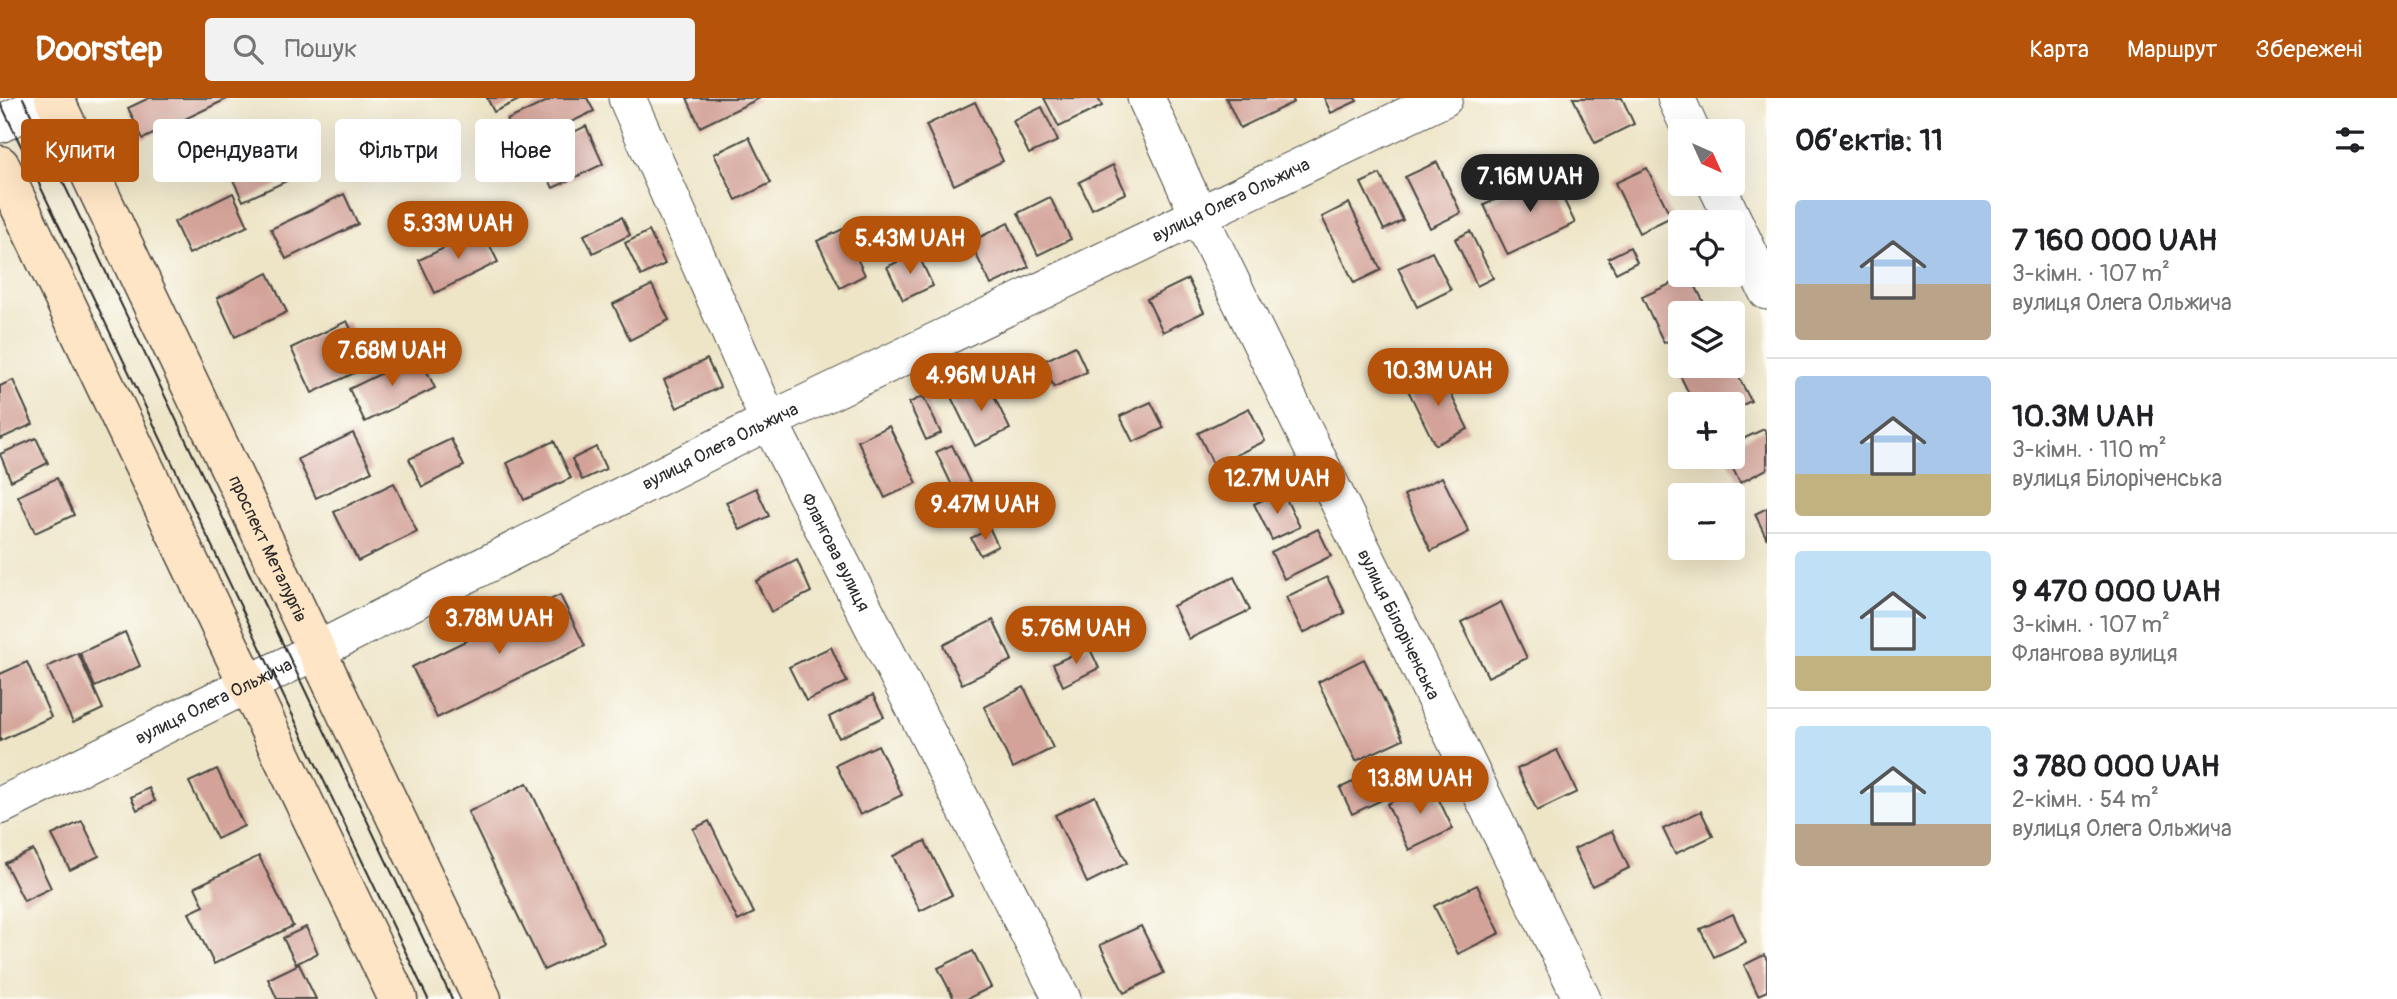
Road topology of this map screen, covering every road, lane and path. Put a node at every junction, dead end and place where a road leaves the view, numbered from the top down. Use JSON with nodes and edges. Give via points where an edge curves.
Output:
{"nodes":[{"id":1,"x":54,"y":98,"type":"edge"},
{"id":2,"x":626,"y":98,"type":"edge"},
{"id":3,"x":1146,"y":98,"type":"edge"},
{"id":4,"x":1444,"y":98,"type":"edge"},
{"id":5,"x":1676,"y":98,"type":"edge"},
{"id":6,"x":1686,"y":119,"type":"edge"},
{"id":7,"x":0,"y":124,"type":"edge"},
{"id":8,"x":0,"y":165,"type":"edge"},
{"id":9,"x":1722,"y":196,"type":"edge"},
{"id":10,"x":1199,"y":216,"type":"junction"},
{"id":11,"x":1767,"y":291,"type":"edge"},
{"id":12,"x":769,"y":421,"type":"junction"},
{"id":13,"x":316,"y":652,"type":"junction"},
{"id":14,"x":248,"y":684,"type":"junction"},
{"id":15,"x":0,"y":806,"type":"edge"},
{"id":16,"x":398,"y":999,"type":"edge"},
{"id":17,"x":482,"y":999,"type":"edge"},
{"id":18,"x":1062,"y":999,"type":"edge"},
{"id":19,"x":1582,"y":999,"type":"edge"}],
"edges":[{"from":1,"to":7,"type":"street"},
{"from":1,"to":13,"type":"main road","name":"проспект Металургів"},
{"from":2,"to":12,"type":"street","name":"Флангова вулиця"},
{"from":3,"to":10,"type":"street","name":"вулиця Білоріченська"},
{"from":4,"to":10,"type":"street","name":"вулиця Олега Ольжича"},
{"from":5,"to":6,"type":"street"},
{"from":8,"to":14,"type":"main road"},
{"from":9,"to":11,"type":"street"},
{"from":10,"to":12,"type":"street","name":"вулиця Олега Ольжича"},
{"from":10,"to":19,"type":"street","name":"вулиця Білоріченська"},
{"from":12,"to":13,"type":"street","name":"вулиця Олега Ольжича"},
{"from":12,"to":18,"type":"street","name":"Флангова вулиця"},
{"from":13,"to":14,"type":"street","name":"вулиця Олега Ольжича"},
{"from":13,"to":17,"type":"main road","name":"проспект Металургів"},
{"from":14,"to":15,"type":"street","name":"вулиця Олега Ольжича"},
{"from":14,"to":16,"type":"main road"}]}
